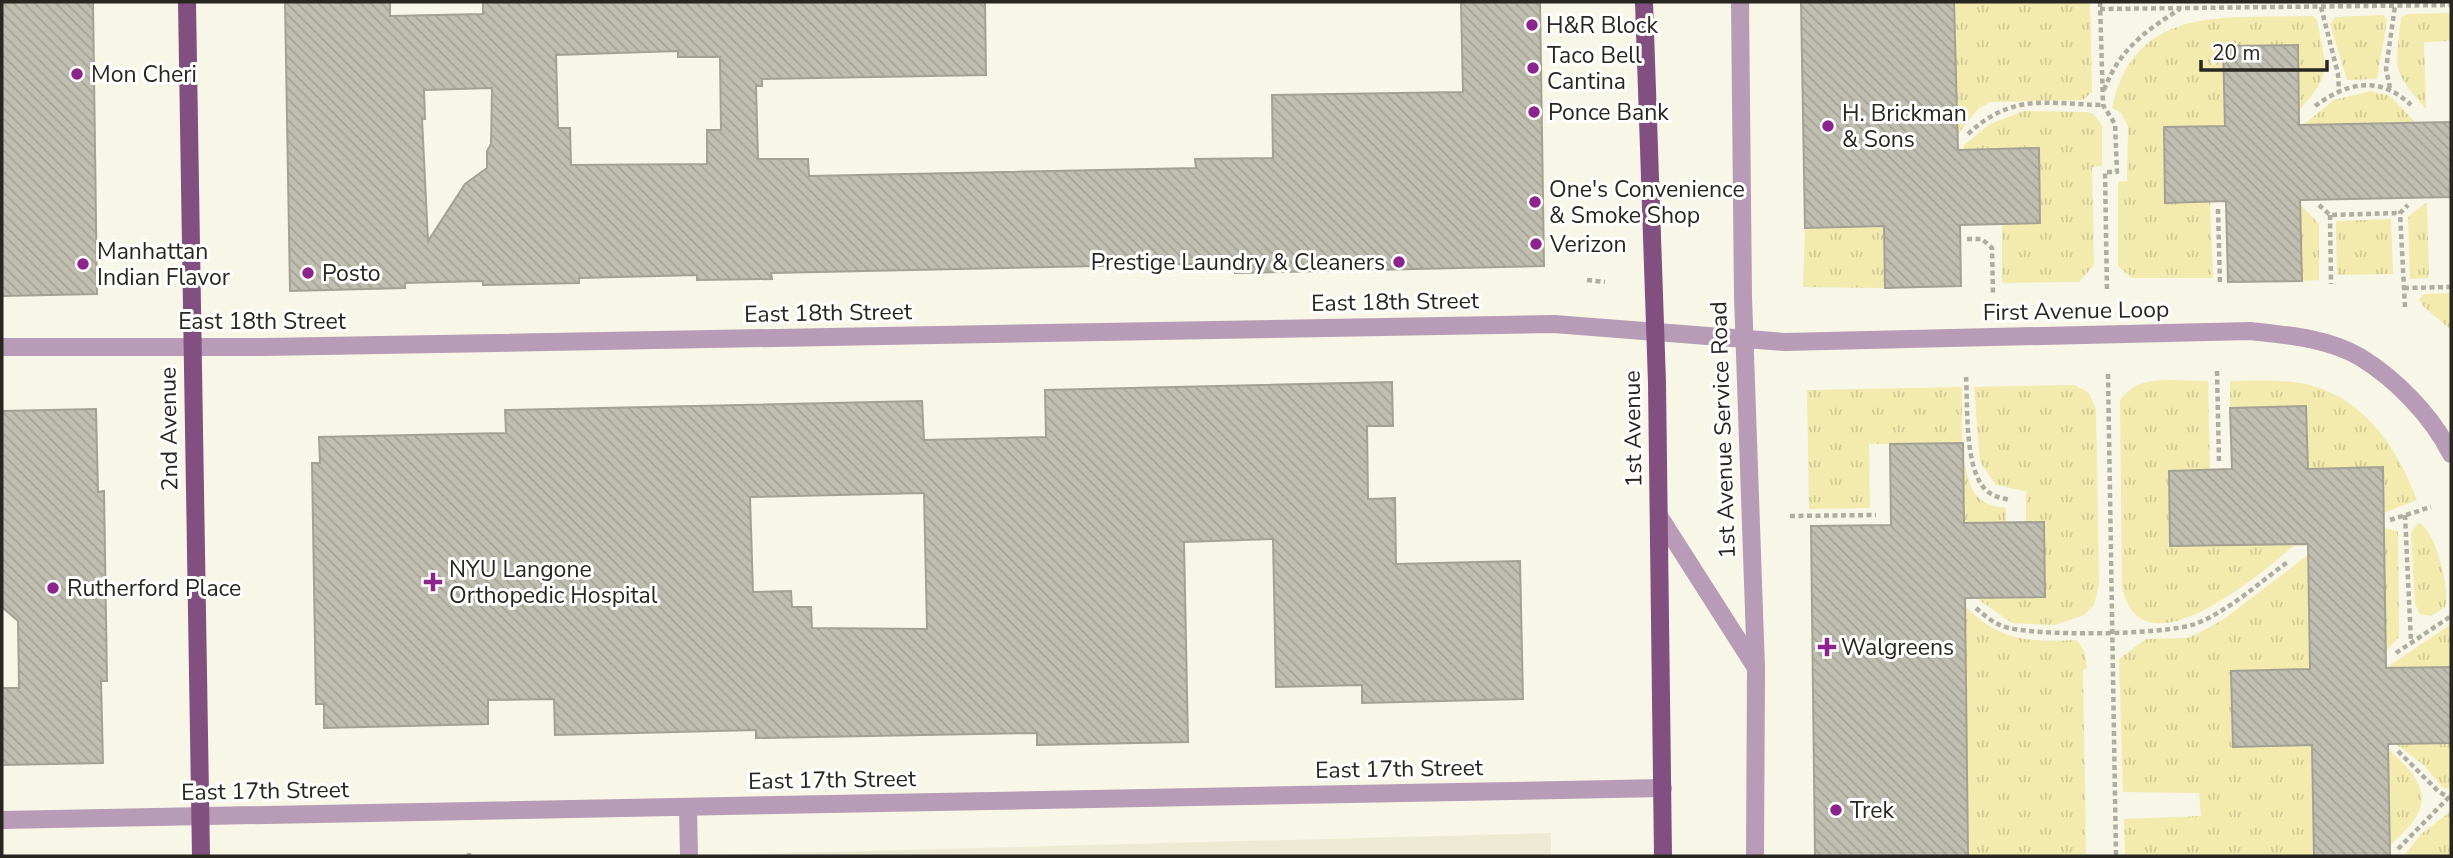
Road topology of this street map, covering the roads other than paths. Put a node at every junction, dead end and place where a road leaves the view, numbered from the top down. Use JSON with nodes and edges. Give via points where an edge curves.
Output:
{"nodes":[{"id":1,"x":187,"y":2,"type":"edge"},
{"id":2,"x":1644,"y":2,"type":"edge"},
{"id":3,"x":1740,"y":2,"type":"edge"},
{"id":4,"x":1656,"y":330,"type":"junction"},
{"id":5,"x":1745,"y":340,"type":"junction"},
{"id":6,"x":192,"y":346,"type":"junction"},
{"id":7,"x":2,"y":347,"type":"edge"},
{"id":8,"x":2451,"y":454,"type":"edge"},
{"id":9,"x":1659,"y":516,"type":"junction"},
{"id":10,"x":1756,"y":668,"type":"junction"},
{"id":11,"x":1663,"y":788,"type":"junction"},
{"id":12,"x":688,"y":807,"type":"junction"},
{"id":13,"x":200,"y":817,"type":"junction"},
{"id":14,"x":2,"y":820,"type":"edge"},
{"id":15,"x":201,"y":856,"type":"edge"},
{"id":16,"x":689,"y":856,"type":"edge"},
{"id":17,"x":1663,"y":856,"type":"edge"},
{"id":18,"x":1755,"y":856,"type":"edge"}],
"edges":[{"from":1,"to":6,"type":"main road","name":"2nd Avenue"},
{"from":2,"to":4,"type":"main road","name":"1st Avenue"},
{"from":3,"to":5,"type":"street","name":"1st Avenue Service Road"},
{"from":4,"to":5,"type":"street","name":"First Avenue Loop"},
{"from":4,"to":6,"type":"street","name":"East 18th Street","via":[[1554,324]]},
{"from":4,"to":9,"type":"main road","name":"1st Avenue"},
{"from":5,"to":8,"type":"street","name":"First Avenue Loop","via":[[2250,331],[2300,336],[2368,363],[2407,394]]},
{"from":5,"to":10,"type":"street","name":"1st Avenue Service Road"},
{"from":6,"to":7,"type":"street","name":"East 18th Street"},
{"from":6,"to":13,"type":"main road","name":"2nd Avenue"},
{"from":9,"to":10,"type":"street"},
{"from":9,"to":11,"type":"main road","name":"1st Avenue"},
{"from":10,"to":18,"type":"street","name":"1st Avenue Service Road"},
{"from":11,"to":12,"type":"street","name":"East 17th Street"},
{"from":11,"to":17,"type":"main road","name":"1st Avenue"},
{"from":12,"to":13,"type":"street","name":"East 17th Street"},
{"from":12,"to":16,"type":"street"},
{"from":13,"to":14,"type":"street","name":"East 17th Street"},
{"from":13,"to":15,"type":"main road","name":"2nd Avenue"}]}
